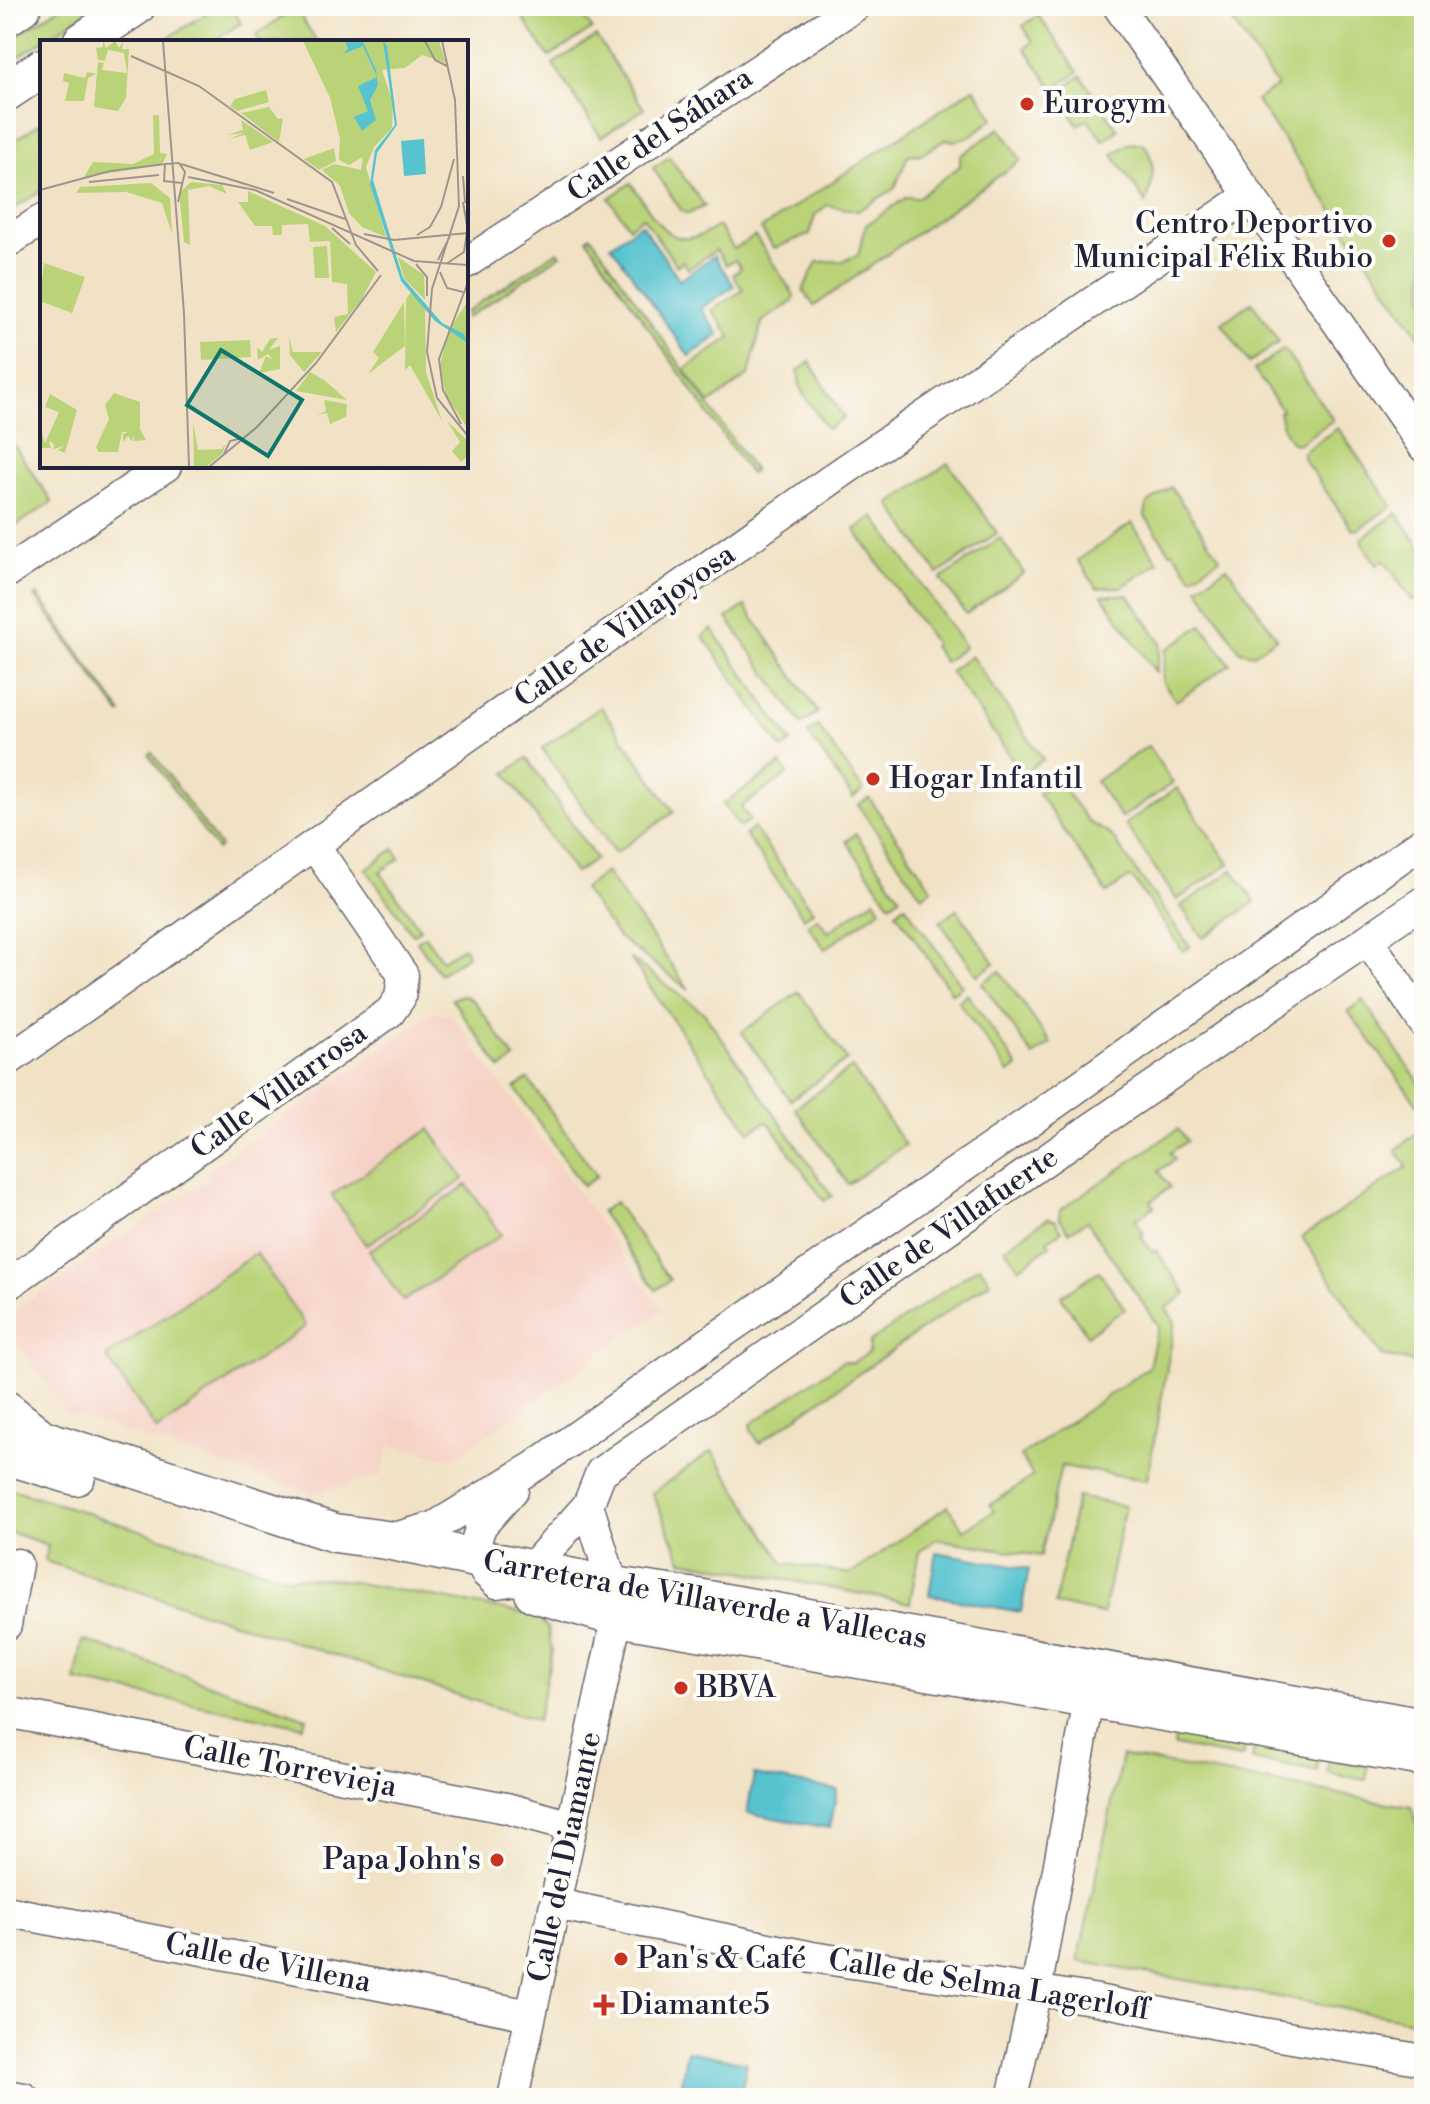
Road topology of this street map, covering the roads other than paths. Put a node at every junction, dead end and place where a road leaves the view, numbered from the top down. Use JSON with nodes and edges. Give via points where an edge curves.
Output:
{"nodes":[{"id":1,"x":22,"y":6,"type":"edge"},
{"id":2,"x":136,"y":6,"type":"edge"},
{"id":3,"x":855,"y":6,"type":"edge"},
{"id":4,"x":1118,"y":6,"type":"edge"},
{"id":5,"x":6,"y":17,"type":"edge"},
{"id":6,"x":85,"y":40,"type":"edge"},
{"id":7,"x":40,"y":69,"type":"edge"},
{"id":8,"x":6,"y":92,"type":"edge"},
{"id":9,"x":1249,"y":196,"type":"junction"},
{"id":10,"x":40,"y":221,"type":"edge"},
{"id":11,"x":6,"y":243,"type":"edge"},
{"id":12,"x":468,"y":262,"type":"edge"},
{"id":13,"x":1424,"y":447,"type":"edge"},
{"id":14,"x":163,"y":468,"type":"edge"},
{"id":15,"x":6,"y":573,"type":"edge"},
{"id":16,"x":1424,"y":841,"type":"edge"},
{"id":17,"x":314,"y":845,"type":"junction"},
{"id":18,"x":1424,"y":901,"type":"edge"},
{"id":19,"x":1368,"y":940,"type":"junction"},
{"id":20,"x":1424,"y":1023,"type":"edge"},
{"id":21,"x":6,"y":1062,"type":"edge"},
{"id":22,"x":6,"y":1286,"type":"edge"},
{"id":23,"x":6,"y":1410,"type":"edge"},
{"id":24,"x":6,"y":1455,"type":"edge"},
{"id":25,"x":535,"y":1466,"type":"junction"},
{"id":26,"x":588,"y":1505,"type":"junction"},
{"id":27,"x":386,"y":1540,"type":"junction"},
{"id":28,"x":17,"y":1564,"type":"dead end"},
{"id":29,"x":501,"y":1571,"type":"junction"},
{"id":30,"x":615,"y":1601,"type":"junction"},
{"id":31,"x":6,"y":1625,"type":"edge"},
{"id":32,"x":1089,"y":1700,"type":"junction"},
{"id":33,"x":6,"y":1712,"type":"edge"},
{"id":34,"x":1424,"y":1728,"type":"edge"},
{"id":35,"x":1424,"y":1757,"type":"edge"},
{"id":36,"x":572,"y":1826,"type":"junction"},
{"id":37,"x":556,"y":1904,"type":"junction"},
{"id":38,"x":6,"y":1911,"type":"edge"},
{"id":39,"x":1036,"y":1990,"type":"junction"},
{"id":40,"x":530,"y":2015,"type":"junction"},
{"id":41,"x":1424,"y":2060,"type":"edge"},
{"id":42,"x":6,"y":2095,"type":"edge"},
{"id":43,"x":24,"y":2098,"type":"edge"},
{"id":44,"x":513,"y":2098,"type":"edge"},
{"id":45,"x":1012,"y":2098,"type":"edge"}],
"edges":[{"from":1,"to":5,"type":"main road"},
{"from":2,"to":6,"type":"main road"},
{"from":3,"to":12,"type":"street","name":"Calle del Sáhara"},
{"from":4,"to":9,"type":"street"},
{"from":7,"to":8,"type":"main road"},
{"from":9,"to":13,"type":"street"},
{"from":9,"to":17,"type":"street","name":"Calle de Villajoyosa","via":[[845,470]]},
{"from":10,"to":11,"type":"street"},
{"from":14,"to":15,"type":"street"},
{"from":16,"to":25,"type":"street","name":"Calle de Villafuerte"},
{"from":17,"to":21,"type":"street","name":"Calle de Villajoyosa"},
{"from":17,"to":22,"type":"street","name":"Calle Villarrosa","via":[[403,975],[400,998],[390,1012]]},
{"from":18,"to":19,"type":"street","name":"Calle de Villafuerte"},
{"from":19,"to":20,"type":"street"},
{"from":19,"to":26,"type":"street","name":"Calle de Villafuerte","via":[[601,1472]]},
{"from":23,"to":27,"type":"main road","name":"Carretera de Villaverde a Vallecas","via":[[42,1439],[335,1533]]},
{"from":24,"to":29,"type":"main road","name":"Carretera de Villaverde a Vallecas","via":[[238,1525],[400,1566]]},
{"from":25,"to":27,"type":"street","name":"Calle de Villafuerte","via":[[434,1527]]},
{"from":25,"to":29,"type":"street","name":"Calle de Villafuerte","via":[[481,1526],[474,1548]]},
{"from":26,"to":29,"type":"street","name":"Calle de Villafuerte"},
{"from":26,"to":30,"type":"street"},
{"from":27,"to":29,"type":"main road","name":"Carretera de Villaverde a Vallecas"},
{"from":28,"to":31,"type":"street"},
{"from":29,"to":30,"type":"main road","name":"Carretera de Villaverde a Vallecas"},
{"from":30,"to":32,"type":"main road","name":"Carretera de Villaverde a Vallecas"},
{"from":30,"to":34,"type":"main road","name":"Carretera de Villaverde a Vallecas","via":[[697,1598]]},
{"from":30,"to":36,"type":"street","name":"Calle del Diamante"},
{"from":32,"to":35,"type":"main road","name":"Carretera de Villaverde a Vallecas"},
{"from":32,"to":39,"type":"street"},
{"from":33,"to":36,"type":"street","name":"Calle Torrevieja","via":[[506,1808]]},
{"from":36,"to":37,"type":"street","name":"Calle del Diamante"},
{"from":37,"to":39,"type":"street","name":"Calle de Selma Lagerloff","via":[[812,1957]]},
{"from":37,"to":40,"type":"street","name":"Calle del Diamante"},
{"from":38,"to":40,"type":"street","name":"Calle de Villena"},
{"from":39,"to":41,"type":"street","name":"Calle de Selma Lagerloff"},
{"from":39,"to":45,"type":"street"},
{"from":40,"to":44,"type":"street","name":"Calle del Diamante"},
{"from":42,"to":43,"type":"street"}]}
